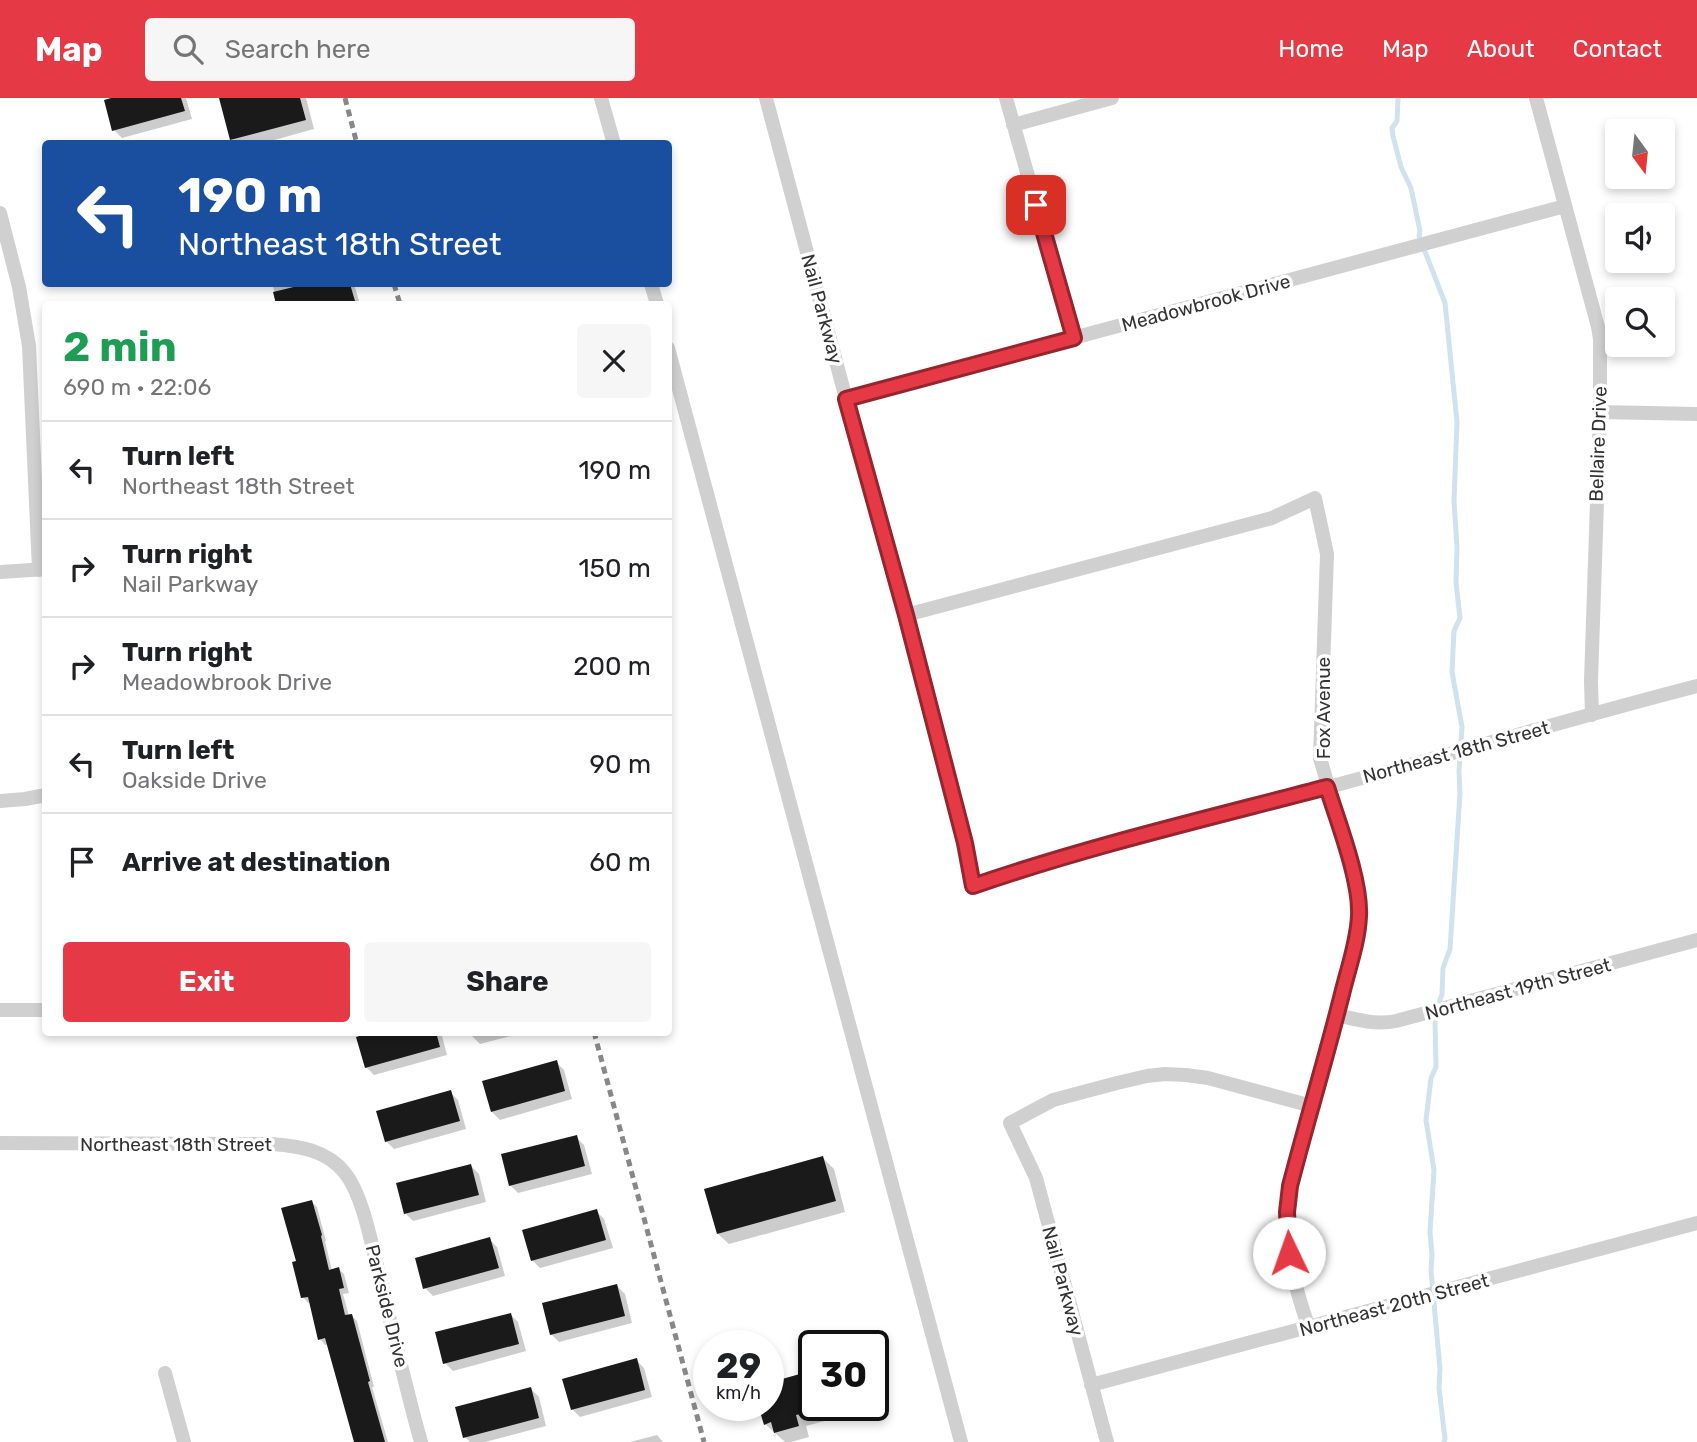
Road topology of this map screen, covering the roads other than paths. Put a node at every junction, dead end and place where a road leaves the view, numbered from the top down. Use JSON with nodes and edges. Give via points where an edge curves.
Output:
{"nodes":[{"id":1,"x":601,"y":98,"type":"edge"},
{"id":2,"x":766,"y":98,"type":"edge"},
{"id":3,"x":1006,"y":98,"type":"edge"},
{"id":4,"x":1112,"y":98,"type":"edge"},
{"id":5,"x":1536,"y":98,"type":"edge"},
{"id":6,"x":1013,"y":125,"type":"junction"},
{"id":7,"x":613,"y":140,"type":"edge"},
{"id":8,"x":1565,"y":206,"type":"junction"},
{"id":9,"x":0,"y":214,"type":"edge"},
{"id":10,"x":1074,"y":338,"type":"junction"},
{"id":11,"x":672,"y":363,"type":"edge"},
{"id":12,"x":846,"y":399,"type":"junction"},
{"id":13,"x":1600,"y":412,"type":"junction"},
{"id":14,"x":1697,"y":414,"type":"edge"},
{"id":15,"x":42,"y":570,"type":"edge"},
{"id":16,"x":0,"y":572,"type":"edge"},
{"id":17,"x":906,"y":615,"type":"junction"},
{"id":18,"x":1697,"y":685,"type":"edge"},
{"id":19,"x":1592,"y":715,"type":"junction"},
{"id":20,"x":1327,"y":787,"type":"junction"},
{"id":21,"x":42,"y":796,"type":"edge"},
{"id":22,"x":0,"y":800,"type":"edge"},
{"id":23,"x":973,"y":886,"type":"joint"},
{"id":24,"x":1697,"y":940,"type":"edge"},
{"id":25,"x":0,"y":1010,"type":"edge"},
{"id":26,"x":42,"y":1010,"type":"edge"},
{"id":27,"x":1337,"y":1015,"type":"junction"},
{"id":28,"x":1312,"y":1106,"type":"junction"},
{"id":29,"x":0,"y":1143,"type":"edge"},
{"id":30,"x":344,"y":1172,"type":"joint"},
{"id":31,"x":1697,"y":1223,"type":"edge"},
{"id":32,"x":1308,"y":1328,"type":"junction"},
{"id":33,"x":165,"y":1373,"type":"dead end"},
{"id":34,"x":1091,"y":1385,"type":"junction"},
{"id":35,"x":184,"y":1442,"type":"edge"},
{"id":36,"x":421,"y":1442,"type":"edge"},
{"id":37,"x":961,"y":1442,"type":"edge"},
{"id":38,"x":1107,"y":1442,"type":"edge"}],
"edges":[{"from":1,"to":7,"type":"street"},
{"from":2,"to":12,"type":"street","name":"Nail Parkway"},
{"from":3,"to":6,"type":"street"},
{"from":4,"to":6,"type":"street"},
{"from":5,"to":8,"type":"street","name":"Bellaire Drive"},
{"from":6,"to":10,"type":"street"},
{"from":8,"to":10,"type":"street","name":"Meadowbrook Drive"},
{"from":8,"to":13,"type":"street","name":"Bellaire Drive","via":[[1598,327]]},
{"from":9,"to":15,"type":"street","via":[[29,346]]},
{"from":10,"to":12,"type":"street","name":"Meadowbrook Drive"},
{"from":11,"to":37,"type":"street"},
{"from":12,"to":17,"type":"street","name":"Nail Parkway"},
{"from":13,"to":14,"type":"street"},
{"from":13,"to":19,"type":"street","name":"Bellaire Drive"},
{"from":15,"to":16,"type":"street"},
{"from":17,"to":20,"type":"street","name":"Fox Avenue","via":[[1259,521],[1315,498],[1327,554],[1320,733]]},
{"from":17,"to":23,"type":"street","name":"Nail Parkway"},
{"from":18,"to":19,"type":"street","name":"Northeast 18th Street"},
{"from":19,"to":20,"type":"street","name":"Northeast 18th Street"},
{"from":20,"to":23,"type":"street","name":"Northeast 18th Street","via":[[1100,846]]},
{"from":20,"to":27,"type":"street","name":"Fox Avenue","via":[[1352,869],[1359,915]]},
{"from":21,"to":22,"type":"street"},
{"from":24,"to":27,"type":"street","name":"Northeast 19th Street","via":[[1384,1023]]},
{"from":25,"to":26,"type":"street"},
{"from":27,"to":28,"type":"street","name":"Fox Avenue"},
{"from":28,"to":32,"type":"street","name":"Fox Avenue","via":[[1287,1212],[1292,1274]]},
{"from":28,"to":34,"type":"street","name":"Nail Parkway","via":[[1208,1078],[1165,1074],[1053,1100],[1010,1123],[1036,1178]]},
{"from":29,"to":30,"type":"street","name":"Northeast 18th Street","via":[[272,1144],[319,1153]]},
{"from":30,"to":36,"type":"street","name":"Parkside Drive","via":[[367,1228]]},
{"from":31,"to":32,"type":"street","name":"Northeast 20th Street"},
{"from":32,"to":34,"type":"street","name":"Northeast 20th Street"},
{"from":33,"to":35,"type":"street"},
{"from":34,"to":38,"type":"street","name":"Nail Parkway"}]}
